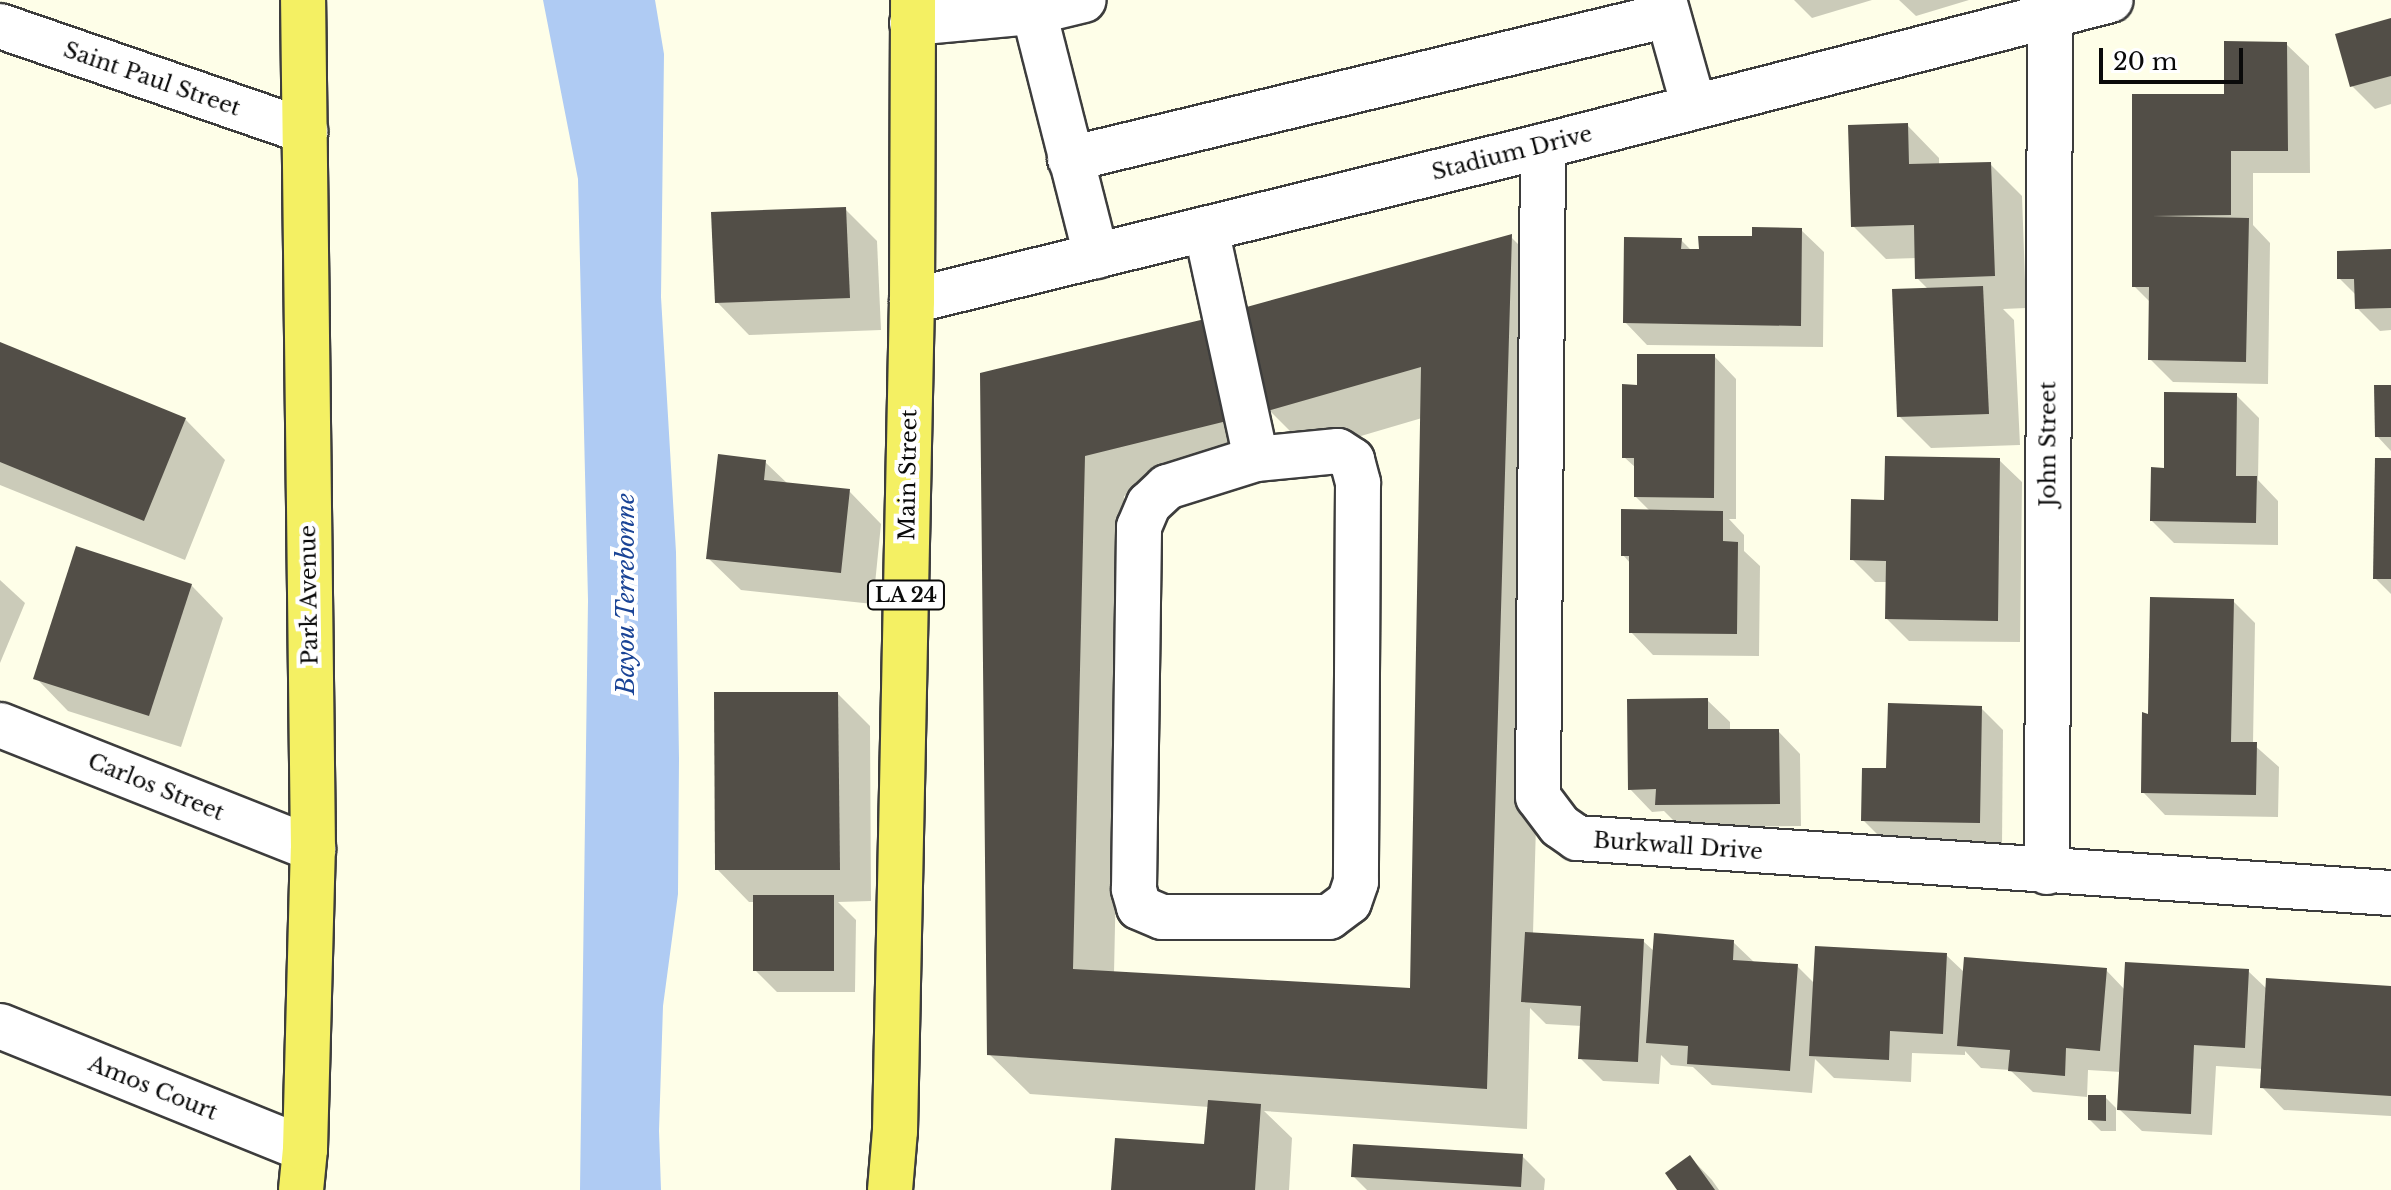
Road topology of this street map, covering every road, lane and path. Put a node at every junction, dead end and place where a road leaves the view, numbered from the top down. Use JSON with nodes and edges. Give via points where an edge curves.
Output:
{"nodes":[{"id":1,"x":303,"y":0,"type":"edge"},
{"id":2,"x":1084,"y":0,"type":"edge"},
{"id":3,"x":2111,"y":0,"type":"edge"},
{"id":4,"x":1666,"y":8,"type":"edge"},
{"id":5,"x":913,"y":12,"type":"edge"},
{"id":6,"x":1034,"y":12,"type":"junction"},
{"id":7,"x":2050,"y":16,"type":"junction"},
{"id":8,"x":0,"y":26,"type":"edge"},
{"id":9,"x":1694,"y":107,"type":"junction"},
{"id":10,"x":305,"y":131,"type":"junction"},
{"id":11,"x":1543,"y":146,"type":"junction"},
{"id":12,"x":1070,"y":159,"type":"junction"},
{"id":13,"x":1206,"y":229,"type":"junction"},
{"id":14,"x":1096,"y":256,"type":"junction"},
{"id":15,"x":912,"y":301,"type":"junction"},
{"id":16,"x":1256,"y":459,"type":"junction"},
{"id":17,"x":0,"y":725,"type":"edge"},
{"id":18,"x":313,"y":849,"type":"junction"},
{"id":19,"x":2047,"y":872,"type":"junction"},
{"id":20,"x":2391,"y":893,"type":"edge"},
{"id":21,"x":0,"y":1026,"type":"edge"},
{"id":22,"x":303,"y":1170,"type":"edge"},
{"id":23,"x":890,"y":1190,"type":"edge"}],
"edges":[{"from":1,"to":10,"type":"main road","name":"Park Avenue"},
{"from":2,"to":6,"type":"street"},
{"from":3,"to":7,"type":"street","name":"Stadium Drive"},
{"from":4,"to":9,"type":"street"},
{"from":4,"to":12,"type":"street"},
{"from":5,"to":6,"type":"street"},
{"from":5,"to":15,"type":"main road","name":"Main Street","number":"LA 24"},
{"from":6,"to":12,"type":"street"},
{"from":7,"to":9,"type":"street","name":"Stadium Drive"},
{"from":7,"to":19,"type":"street","name":"John Street"},
{"from":8,"to":10,"type":"street","name":"Saint Paul Street"},
{"from":9,"to":11,"type":"street","name":"Stadium Drive"},
{"from":10,"to":18,"type":"main road","name":"Park Avenue"},
{"from":11,"to":13,"type":"street","name":"Stadium Drive"},
{"from":11,"to":19,"type":"street","name":"Burkwall Drive","via":[[1538,797],[1560,826],[1577,838]]},
{"from":12,"to":14,"type":"street"},
{"from":13,"to":14,"type":"street","name":"Stadium Drive"},
{"from":13,"to":16,"type":"street"},
{"from":14,"to":15,"type":"street","name":"Stadium Drive"},
{"from":15,"to":23,"type":"main road","name":"Main Street","number":"LA 24"},
{"from":16,"to":16,"type":"street","via":[[1338,451],[1352,460],[1358,483],[1356,882],[1349,902],[1329,917],[1162,917],[1139,907],[1134,889],[1139,527],[1149,504],[1167,487]]},
{"from":17,"to":18,"type":"street","name":"Carlos Street"},
{"from":18,"to":22,"type":"main road","name":"Park Avenue"},
{"from":19,"to":20,"type":"street","name":"Burkwall Drive"},
{"from":21,"to":22,"type":"street","name":"Amos Court"}]}
